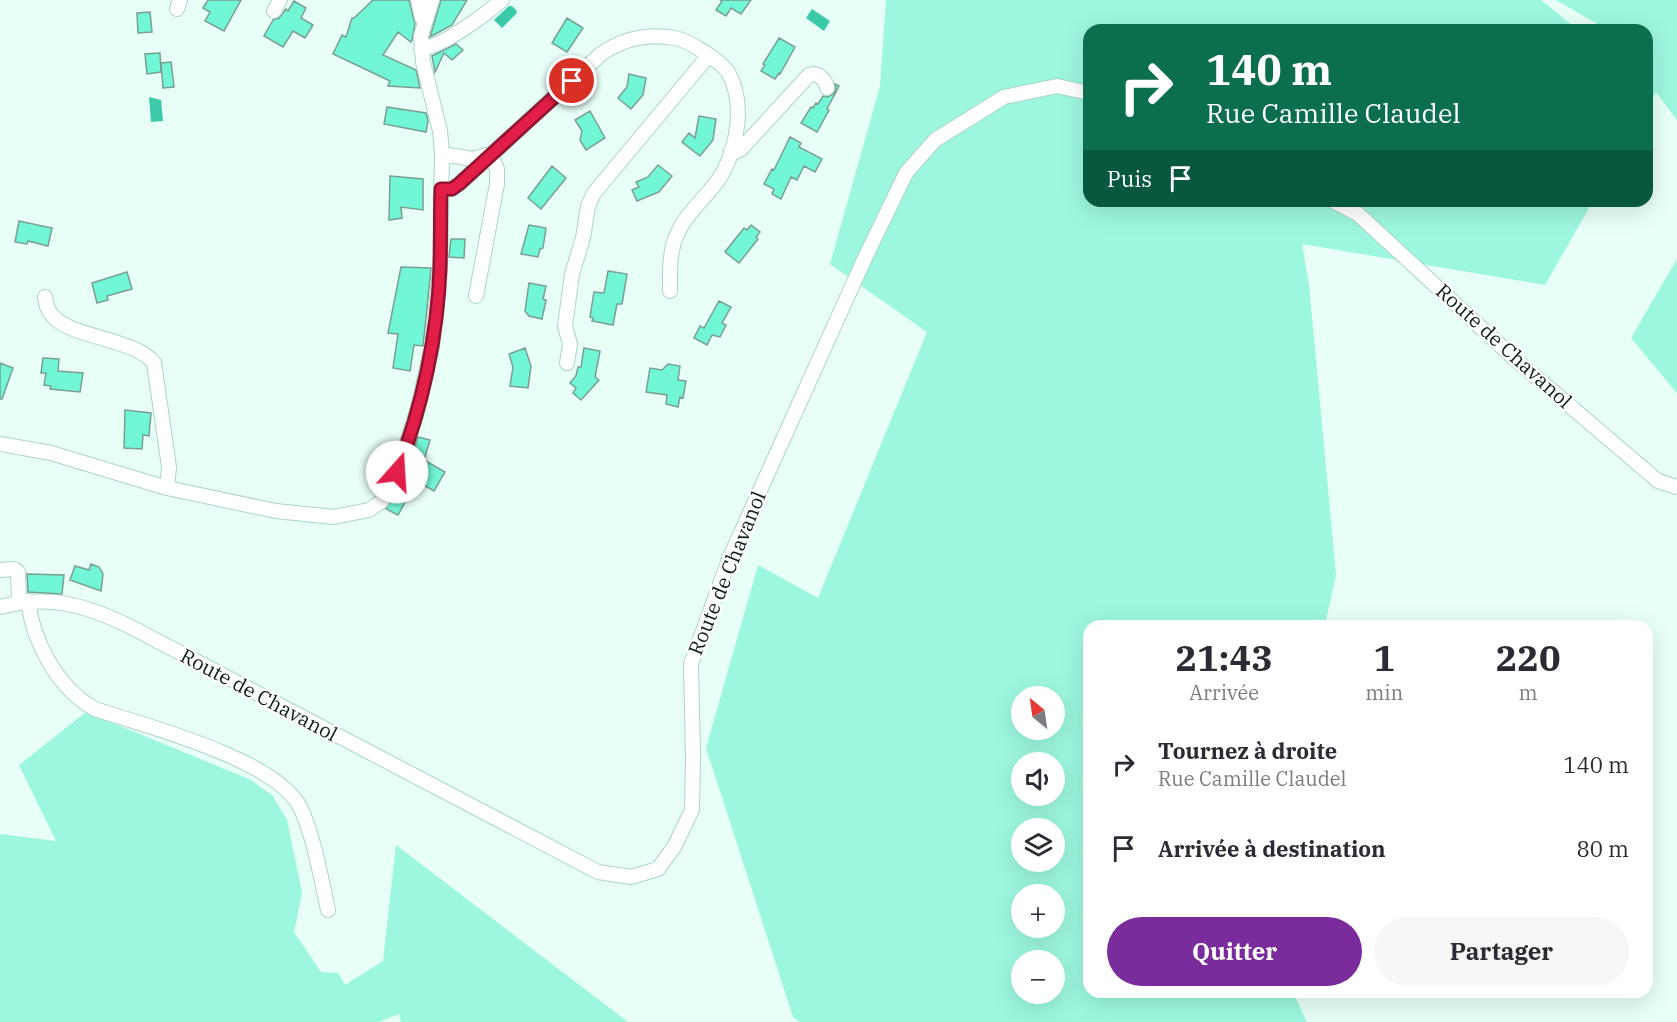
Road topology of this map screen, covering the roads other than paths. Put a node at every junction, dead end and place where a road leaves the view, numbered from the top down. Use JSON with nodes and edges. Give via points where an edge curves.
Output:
{"nodes":[{"id":1,"x":418,"y":0,"type":"edge"},
{"id":2,"x":432,"y":0,"type":"edge"},
{"id":3,"x":502,"y":0,"type":"edge"},
{"id":4,"x":425,"y":21,"type":"junction"},
{"id":5,"x":421,"y":49,"type":"junction"},
{"id":6,"x":709,"y":55,"type":"junction"},
{"id":7,"x":827,"y":88,"type":"dead end"},
{"id":8,"x":1083,"y":92,"type":"edge"},
{"id":9,"x":731,"y":151,"type":"junction"},
{"id":10,"x":442,"y":154,"type":"junction"},
{"id":11,"x":490,"y":154,"type":"junction"},
{"id":12,"x":441,"y":189,"type":"junction"},
{"id":13,"x":1345,"y":207,"type":"edge"},
{"id":14,"x":670,"y":291,"type":"dead end"},
{"id":15,"x":476,"y":296,"type":"dead end"},
{"id":16,"x":45,"y":297,"type":"dead end"},
{"id":17,"x":567,"y":363,"type":"dead end"},
{"id":18,"x":0,"y":444,"type":"edge"},
{"id":19,"x":1677,"y":487,"type":"edge"},
{"id":20,"x":167,"y":488,"type":"junction"},
{"id":21,"x":0,"y":570,"type":"edge"},
{"id":22,"x":24,"y":602,"type":"junction"},
{"id":23,"x":0,"y":607,"type":"edge"},
{"id":24,"x":328,"y":910,"type":"dead end"}],
"edges":[{"from":1,"to":4,"type":"street"},
{"from":2,"to":4,"type":"street"},
{"from":3,"to":5,"type":"street","via":[[473,22]]},
{"from":4,"to":5,"type":"street"},
{"from":5,"to":10,"type":"street"},
{"from":6,"to":9,"type":"street","via":[[727,71],[735,93],[736,126]]},
{"from":6,"to":11,"type":"street","via":[[679,39],[661,36],[622,42],[602,54]]},
{"from":6,"to":17,"type":"street","via":[[594,193],[588,206],[565,326],[570,344]]},
{"from":7,"to":9,"type":"street","via":[[821,77],[809,75],[741,149]]},
{"from":8,"to":22,"type":"street","name":"Route de Chavanol","via":[[1057,86],[1004,97],[935,140],[906,173],[730,557],[706,620],[691,664],[692,810],[675,847],[658,868],[631,877],[598,872],[129,626],[80,605]]},
{"from":9,"to":14,"type":"street","via":[[713,187],[677,232],[671,257]]},
{"from":10,"to":11,"type":"street","via":[[473,159]]},
{"from":10,"to":12,"type":"street"},
{"from":11,"to":12,"type":"street","via":[[452,189]]},
{"from":11,"to":15,"type":"street","via":[[497,169],[497,184]]},
{"from":12,"to":20,"type":"street","via":[[440,268],[432,348],[401,461],[382,501],[354,514],[313,516]]},
{"from":13,"to":19,"type":"street","name":"Route de Chavanol","via":[[1358,214],[1515,359],[1658,482]]},
{"from":16,"to":20,"type":"street","via":[[57,321],[142,353],[154,363],[169,467]]},
{"from":18,"to":20,"type":"street","via":[[51,453]]},
{"from":21,"to":22,"type":"street","via":[[14,569],[18,573]]},
{"from":22,"to":23,"type":"street","name":"Route de Chavanol"},
{"from":22,"to":24,"type":"street","via":[[53,668],[86,704],[219,752],[271,778],[292,796],[304,819]]}]}
